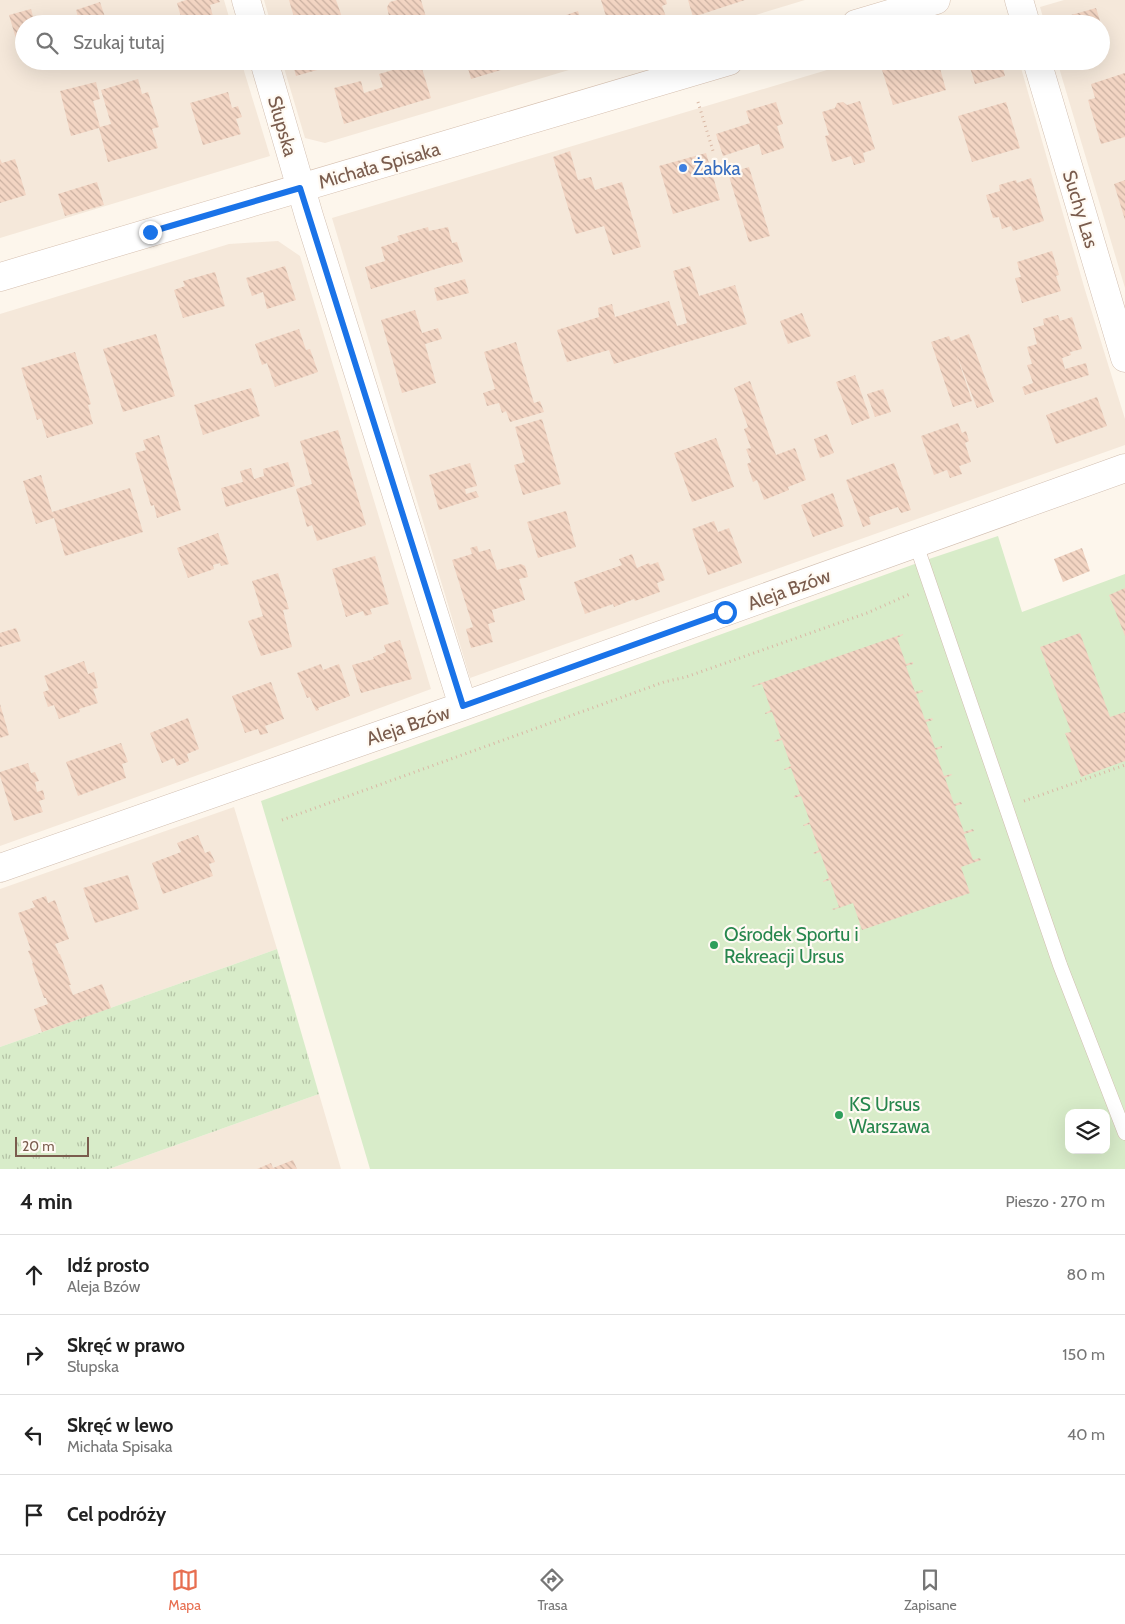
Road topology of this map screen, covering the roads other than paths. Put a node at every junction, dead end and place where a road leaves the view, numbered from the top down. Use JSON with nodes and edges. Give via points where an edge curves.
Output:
{"nodes":[{"id":1,"x":246,"y":0,"type":"edge"},
{"id":2,"x":936,"y":0,"type":"edge"},
{"id":3,"x":1019,"y":0,"type":"edge"},
{"id":4,"x":250,"y":15,"type":"edge"},
{"id":5,"x":886,"y":15,"type":"edge"},
{"id":6,"x":1023,"y":15,"type":"edge"},
{"id":7,"x":267,"y":70,"type":"edge"},
{"id":8,"x":699,"y":70,"type":"edge"},
{"id":9,"x":1040,"y":70,"type":"edge"},
{"id":10,"x":300,"y":188,"type":"junction"},
{"id":11,"x":0,"y":277,"type":"edge"},
{"id":12,"x":1125,"y":358,"type":"edge"},
{"id":13,"x":1125,"y":468,"type":"edge"},
{"id":14,"x":916,"y":544,"type":"junction"},
{"id":15,"x":463,"y":706,"type":"junction"},
{"id":16,"x":0,"y":868,"type":"edge"},
{"id":17,"x":1125,"y":1132,"type":"edge"}],
"edges":[{"from":1,"to":4,"type":"street"},
{"from":2,"to":5,"type":"street"},
{"from":3,"to":6,"type":"street"},
{"from":7,"to":10,"type":"street","name":"Słupska"},
{"from":8,"to":10,"type":"street","name":"Michała Spisaka"},
{"from":9,"to":12,"type":"street","name":"Suchy Las"},
{"from":10,"to":11,"type":"street","name":"Michała Spisaka"},
{"from":10,"to":15,"type":"street","name":"Słupska"},
{"from":13,"to":14,"type":"street","name":"Aleja Bzów"},
{"from":14,"to":15,"type":"street","name":"Aleja Bzów"},
{"from":14,"to":17,"type":"lane","via":[[1060,965]]},
{"from":15,"to":16,"type":"street","name":"Aleja Bzów"}]}
